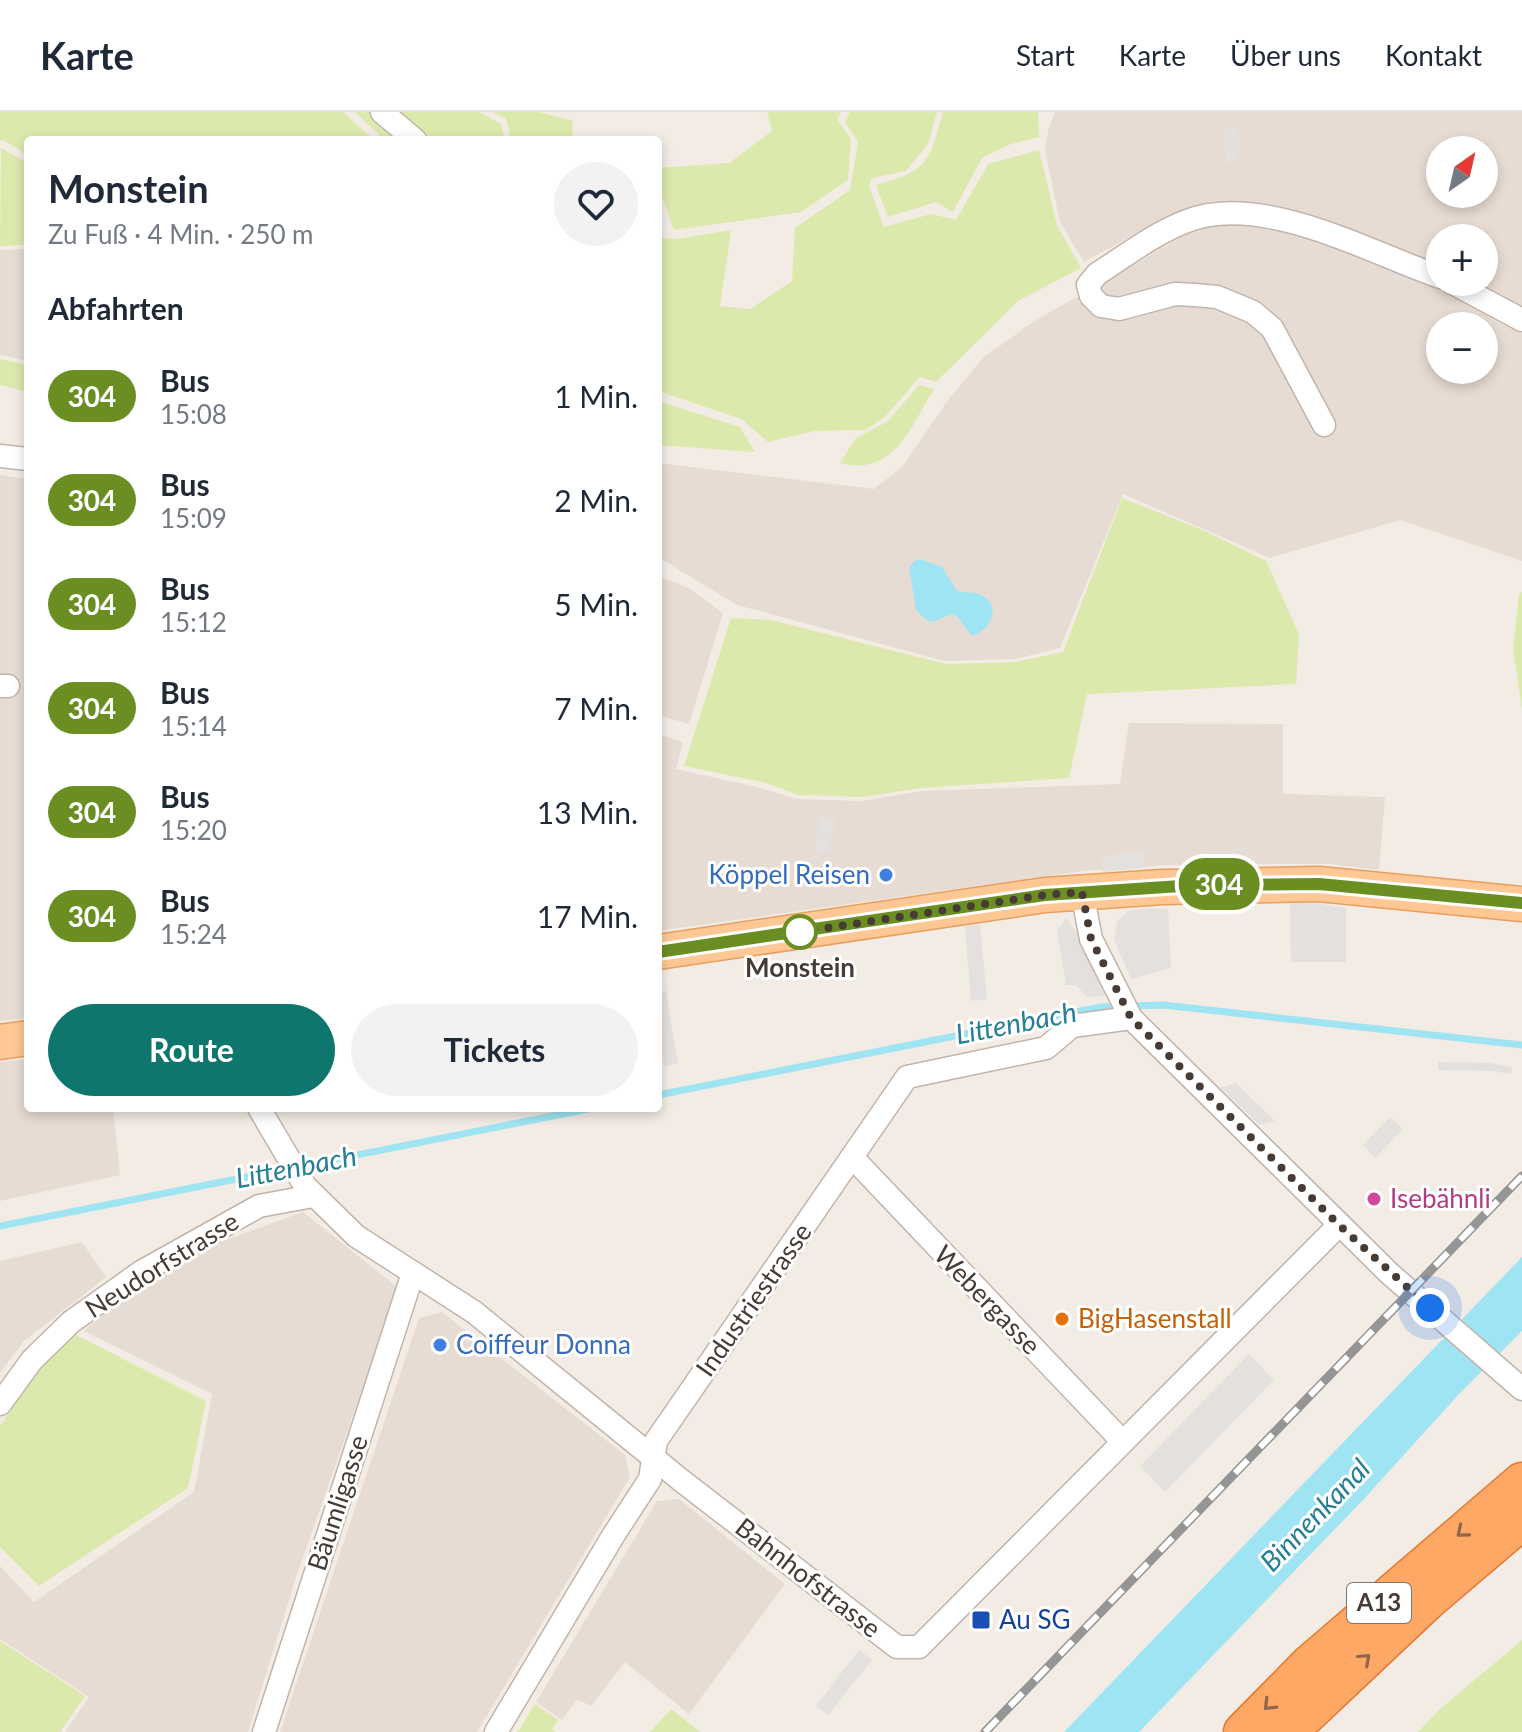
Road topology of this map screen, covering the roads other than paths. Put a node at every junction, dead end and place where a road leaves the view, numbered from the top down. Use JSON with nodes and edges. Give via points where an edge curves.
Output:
{"nodes":[{"id":1,"x":382,"y":112,"type":"edge"},
{"id":2,"x":410,"y":136,"type":"edge"},
{"id":3,"x":1426,"y":272,"type":"edge"},
{"id":4,"x":1477,"y":296,"type":"edge"},
{"id":5,"x":1522,"y":320,"type":"edge"},
{"id":6,"x":1324,"y":425,"type":"dead end"},
{"id":7,"x":0,"y":456,"type":"edge"},
{"id":8,"x":24,"y":459,"type":"edge"},
{"id":9,"x":1082,"y":892,"type":"junction"},
{"id":10,"x":1522,"y":904,"type":"edge"},
{"id":11,"x":662,"y":951,"type":"edge"},
{"id":12,"x":1131,"y":1018,"type":"junction"},
{"id":13,"x":24,"y":1039,"type":"edge"},
{"id":14,"x":0,"y":1042,"type":"edge"},
{"id":15,"x":261,"y":1112,"type":"edge"},
{"id":16,"x":852,"y":1157,"type":"junction"},
{"id":17,"x":309,"y":1191,"type":"junction"},
{"id":18,"x":1339,"y":1225,"type":"junction"},
{"id":19,"x":413,"y":1273,"type":"junction"},
{"id":20,"x":1522,"y":1389,"type":"edge"},
{"id":21,"x":0,"y":1404,"type":"edge"},
{"id":22,"x":1123,"y":1442,"type":"junction"},
{"id":23,"x":652,"y":1456,"type":"junction"},
{"id":24,"x":1522,"y":1482,"type":"edge"},
{"id":25,"x":1522,"y":1520,"type":"edge"},
{"id":26,"x":264,"y":1732,"type":"edge"},
{"id":27,"x":496,"y":1732,"type":"edge"},
{"id":28,"x":1243,"y":1732,"type":"edge"},
{"id":29,"x":1288,"y":1732,"type":"edge"}],
"edges":[{"from":1,"to":2,"type":"street"},
{"from":3,"to":6,"type":"street","via":[[1302,224],[1227,212],[1174,227],[1097,274],[1088,285],[1101,306],[1119,309],[1175,294],[1217,297],[1253,312],[1272,328]]},
{"from":4,"to":5,"type":"street"},
{"from":7,"to":8,"type":"street"},
{"from":9,"to":10,"type":"main road","via":[[1319,884]]},
{"from":9,"to":11,"type":"main road"},
{"from":9,"to":12,"type":"street","via":[[1091,939]]},
{"from":12,"to":16,"type":"street","name":"Industriestrasse","via":[[1072,1026],[1046,1048],[907,1077]]},
{"from":12,"to":18,"type":"street"},
{"from":13,"to":14,"type":"main road"},
{"from":15,"to":17,"type":"street","name":"Bahnhofstrasse"},
{"from":16,"to":22,"type":"street","name":"Webergasse"},
{"from":16,"to":23,"type":"street","name":"Industriestrasse","via":[[656,1441]]},
{"from":17,"to":19,"type":"street","name":"Bahnhofstrasse","via":[[356,1236]]},
{"from":17,"to":21,"type":"street","name":"Neudorfstrasse","via":[[259,1206],[141,1272],[71,1322],[32,1360]]},
{"from":18,"to":20,"type":"street"},
{"from":18,"to":22,"type":"street","name":"Bahnhofstrasse"},
{"from":19,"to":23,"type":"street","name":"Bahnhofstrasse","via":[[474,1312]]},
{"from":19,"to":26,"type":"street","name":"Bäumligasse"},
{"from":22,"to":23,"type":"street","name":"Bahnhofstrasse","via":[[919,1647],[897,1647]]},
{"from":23,"to":27,"type":"street","name":"Industriestrasse","via":[[650,1479]]},
{"from":24,"to":28,"type":"highway","number":"A13","one_way":true,"via":[[1310,1664]]},
{"from":29,"to":25,"type":"highway","number":"A13","one_way":true}]}
